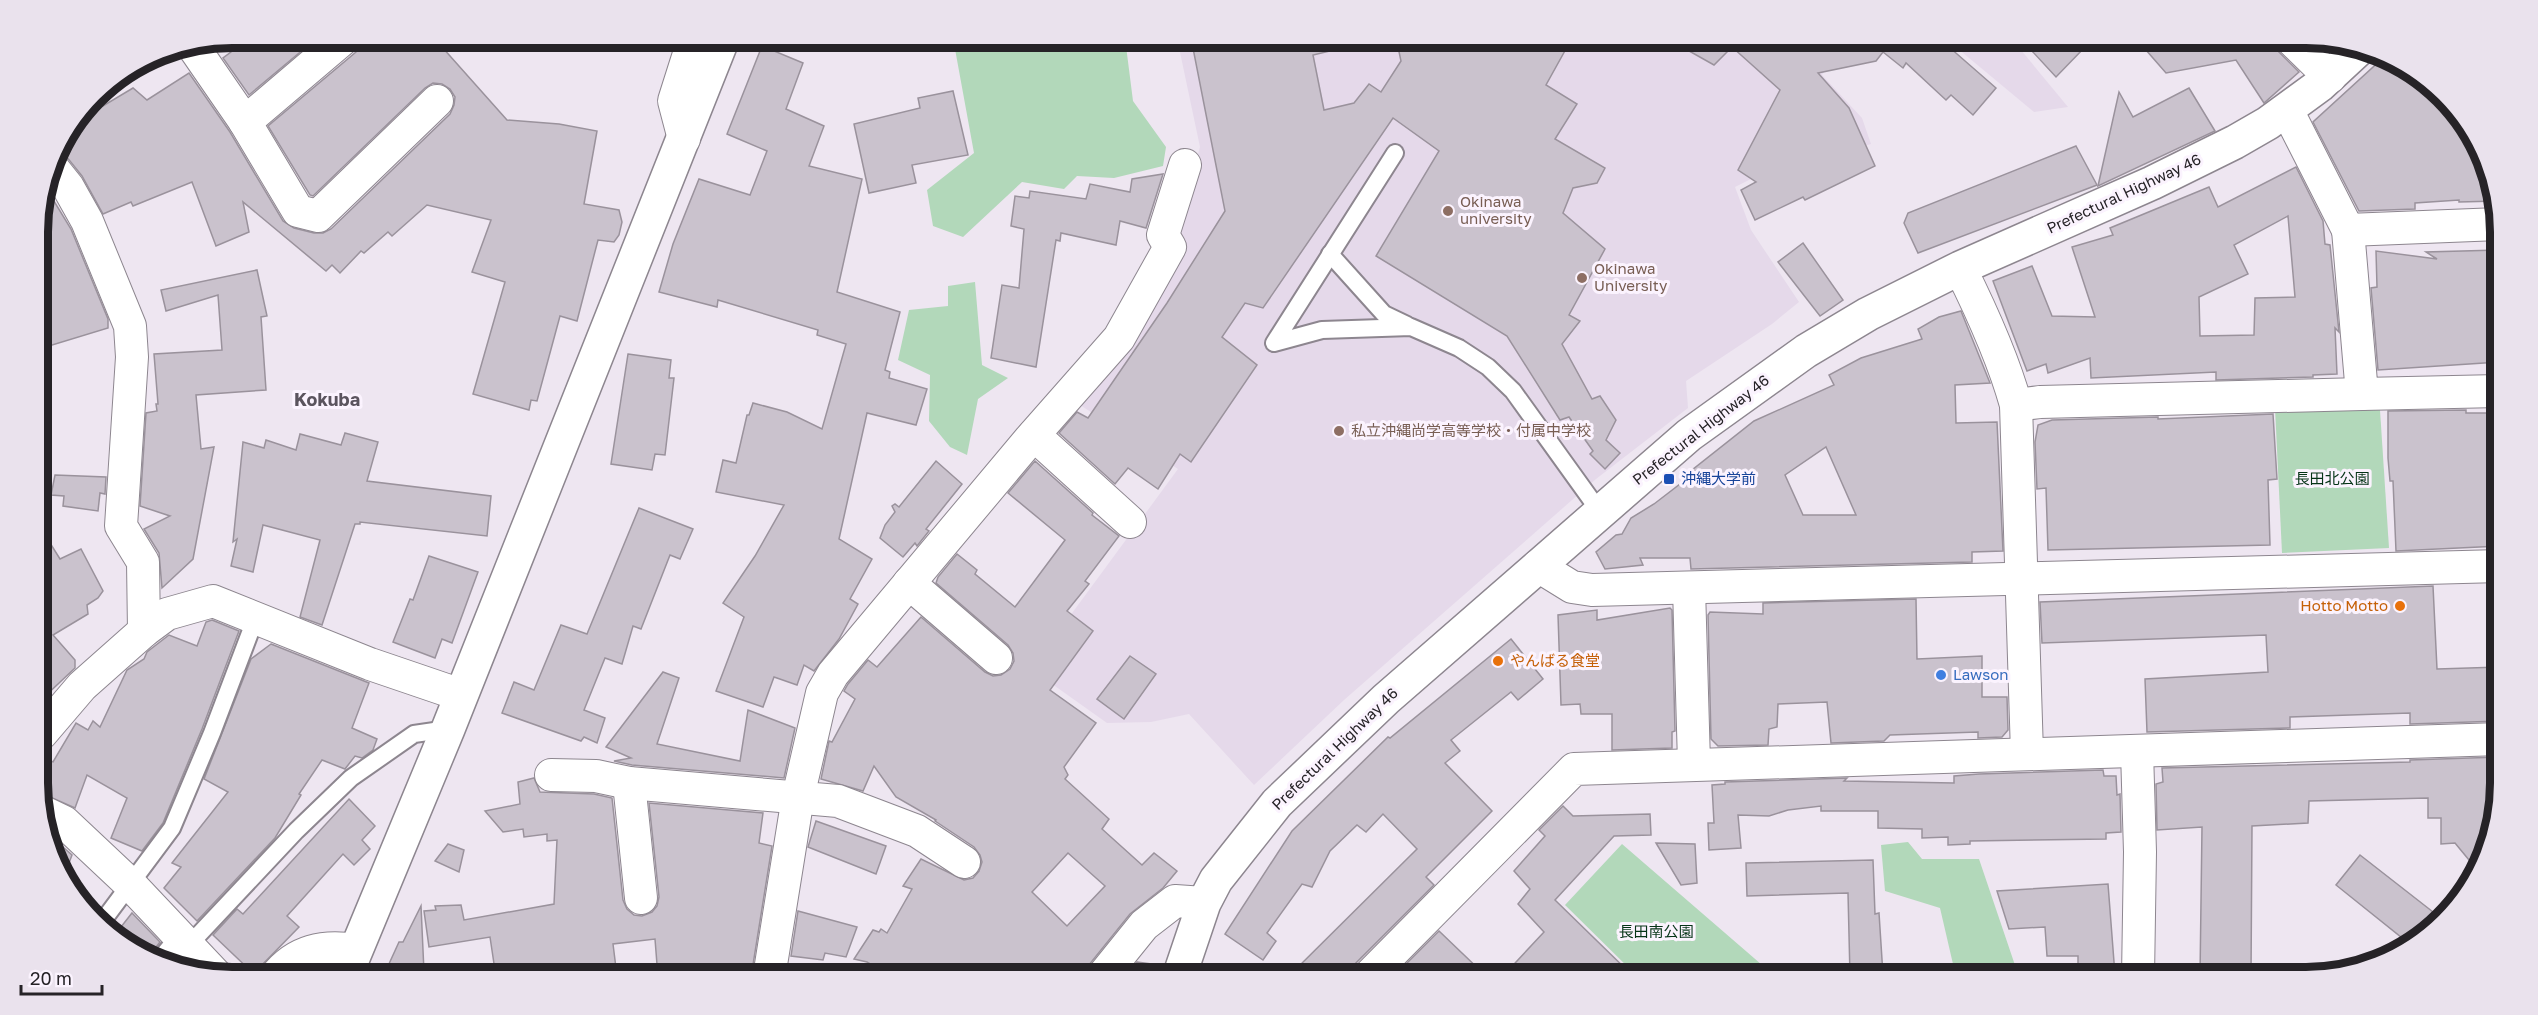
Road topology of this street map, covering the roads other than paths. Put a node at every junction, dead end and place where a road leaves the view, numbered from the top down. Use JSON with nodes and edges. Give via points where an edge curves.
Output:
{"nodes":[{"id":1,"x":332,"y":48,"type":"edge"},
{"id":2,"x":691,"y":48,"type":"edge"},
{"id":3,"x":719,"y":48,"type":"edge"},
{"id":4,"x":2300,"y":48,"type":"edge"},
{"id":5,"x":197,"y":52,"type":"edge"},
{"id":6,"x":2354,"y":54,"type":"edge"},
{"id":7,"x":2330,"y":77,"type":"junction"},
{"id":8,"x":437,"y":101,"type":"dead end"},
{"id":9,"x":2287,"y":110,"type":"junction"},
{"id":10,"x":245,"y":122,"type":"junction"},
{"id":11,"x":684,"y":139,"type":"junction"},
{"id":12,"x":1395,"y":153,"type":"dead end"},
{"id":13,"x":1185,"y":165,"type":"dead end"},
{"id":14,"x":58,"y":174,"type":"edge"},
{"id":15,"x":2489,"y":224,"type":"edge"},
{"id":16,"x":2348,"y":230,"type":"junction"},
{"id":17,"x":1330,"y":254,"type":"junction"},
{"id":18,"x":1959,"y":268,"type":"junction"},
{"id":19,"x":1411,"y":327,"type":"junction"},
{"id":20,"x":2490,"y":391,"type":"edge"},
{"id":21,"x":2362,"y":394,"type":"junction"},
{"id":22,"x":2016,"y":405,"type":"junction"},
{"id":23,"x":1034,"y":435,"type":"junction"},
{"id":24,"x":1600,"y":512,"type":"junction"},
{"id":25,"x":1130,"y":522,"type":"dead end"},
{"id":26,"x":1538,"y":566,"type":"junction"},
{"id":27,"x":2490,"y":566,"type":"edge"},
{"id":28,"x":2021,"y":579,"type":"junction"},
{"id":29,"x":909,"y":583,"type":"junction"},
{"id":30,"x":1689,"y":588,"type":"junction"},
{"id":31,"x":256,"y":617,"type":"junction"},
{"id":32,"x":144,"y":631,"type":"junction"},
{"id":33,"x":996,"y":658,"type":"dead end"},
{"id":34,"x":461,"y":694,"type":"junction"},
{"id":35,"x":48,"y":726,"type":"edge"},
{"id":36,"x":448,"y":729,"type":"junction"},
{"id":37,"x":2490,"y":739,"type":"edge"},
{"id":38,"x":2138,"y":751,"type":"junction"},
{"id":39,"x":2027,"y":753,"type":"junction"},
{"id":40,"x":1694,"y":763,"type":"junction"},
{"id":41,"x":550,"y":775,"type":"dead end"},
{"id":42,"x":630,"y":783,"type":"junction"},
{"id":43,"x":798,"y":797,"type":"junction"},
{"id":44,"x":52,"y":816,"type":"edge"},
{"id":45,"x":964,"y":862,"type":"dead end"},
{"id":46,"x":131,"y":885,"type":"junction"},
{"id":47,"x":641,"y":898,"type":"dead end"},
{"id":48,"x":1204,"y":903,"type":"junction"},
{"id":49,"x":106,"y":916,"type":"edge"},
{"id":50,"x":183,"y":941,"type":"junction"},
{"id":51,"x":166,"y":954,"type":"edge"},
{"id":52,"x":350,"y":964,"type":"edge"},
{"id":53,"x":206,"y":965,"type":"edge"},
{"id":54,"x":286,"y":967,"type":"edge"},
{"id":55,"x":771,"y":967,"type":"edge"},
{"id":56,"x":1110,"y":967,"type":"edge"},
{"id":57,"x":1189,"y":967,"type":"edge"},
{"id":58,"x":1378,"y":967,"type":"edge"},
{"id":59,"x":2138,"y":967,"type":"edge"}],
"edges":[{"from":1,"to":10,"type":"street"},
{"from":2,"to":11,"type":"street","via":[[674,101]]},
{"from":3,"to":11,"type":"main road"},
{"from":4,"to":7,"type":"street"},
{"from":5,"to":10,"type":"street"},
{"from":6,"to":7,"type":"main road","name":"Prefectural Highway 46"},
{"from":7,"to":9,"type":"main road","name":"Prefectural Highway 46"},
{"from":8,"to":10,"type":"street","via":[[318,216],[298,211]]},
{"from":9,"to":16,"type":"street"},
{"from":9,"to":18,"type":"main road","name":"Prefectural Highway 46","via":[[2192,164]]},
{"from":11,"to":34,"type":"main road"},
{"from":12,"to":17,"type":"lane"},
{"from":13,"to":23,"type":"street","via":[[1163,235],[1170,247],[1125,328]]},
{"from":14,"to":32,"type":"street","via":[[87,220],[130,326],[132,357],[121,526],[143,562]]},
{"from":15,"to":16,"type":"street"},
{"from":16,"to":21,"type":"street"},
{"from":17,"to":19,"type":"lane","via":[[1384,314]]},
{"from":17,"to":19,"type":"lane","via":[[1274,343],[1322,330]]},
{"from":18,"to":22,"type":"street","via":[[1977,303]]},
{"from":18,"to":24,"type":"main road","name":"Prefectural Highway 46","via":[[1806,351],[1689,435]]},
{"from":19,"to":24,"type":"lane","via":[[1459,348],[1505,383]]},
{"from":20,"to":21,"type":"street"},
{"from":21,"to":22,"type":"street"},
{"from":22,"to":28,"type":"street"},
{"from":23,"to":25,"type":"street"},
{"from":23,"to":29,"type":"street"},
{"from":24,"to":26,"type":"main road","name":"Prefectural Highway 46"},
{"from":26,"to":30,"type":"street","via":[[1572,587],[1592,590]]},
{"from":26,"to":48,"type":"main road","name":"Prefectural Highway 46","via":[[1386,699],[1277,803],[1216,880]]},
{"from":27,"to":28,"type":"street"},
{"from":28,"to":30,"type":"street"},
{"from":28,"to":39,"type":"street"},
{"from":29,"to":33,"type":"street"},
{"from":29,"to":43,"type":"street","via":[[833,674],[822,693]]},
{"from":30,"to":40,"type":"street"},
{"from":31,"to":32,"type":"street","via":[[213,602],[167,614]]},
{"from":31,"to":34,"type":"street","via":[[370,664]]},
{"from":31,"to":46,"type":"lane","via":[[172,828]]},
{"from":32,"to":35,"type":"street","via":[[82,686]]},
{"from":34,"to":36,"type":"main road"},
{"from":36,"to":50,"type":"lane","via":[[414,734],[351,778]]},
{"from":36,"to":52,"type":"main road"},
{"from":37,"to":38,"type":"street"},
{"from":38,"to":39,"type":"street"},
{"from":38,"to":59,"type":"street"},
{"from":39,"to":40,"type":"street"},
{"from":40,"to":58,"type":"street","via":[[1574,769]]},
{"from":41,"to":42,"type":"street","via":[[596,776]]},
{"from":42,"to":43,"type":"street"},
{"from":42,"to":47,"type":"street"},
{"from":43,"to":45,"type":"street","via":[[838,801],[917,831]]},
{"from":43,"to":55,"type":"street"},
{"from":44,"to":46,"type":"street","via":[[64,822]]},
{"from":46,"to":49,"type":"lane"},
{"from":46,"to":50,"type":"street"},
{"from":48,"to":56,"type":"street","via":[[1175,901],[1144,925]]},
{"from":48,"to":57,"type":"main road","name":"Prefectural Highway 46"},
{"from":50,"to":51,"type":"lane"},
{"from":50,"to":53,"type":"street"},
{"from":52,"to":54,"type":"street","via":[[321,948],[298,956]]}]}
